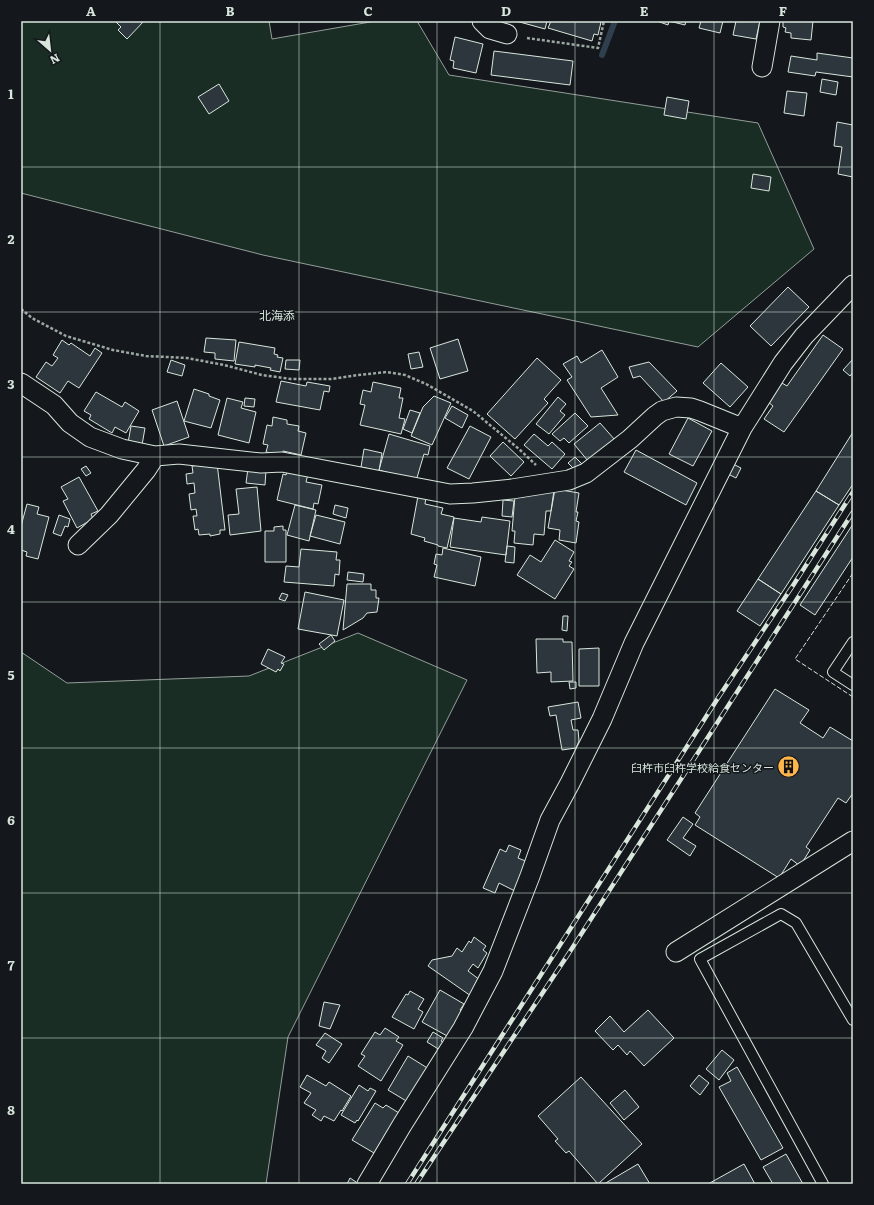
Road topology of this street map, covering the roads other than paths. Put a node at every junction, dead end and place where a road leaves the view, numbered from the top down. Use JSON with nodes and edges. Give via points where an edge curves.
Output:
{"nodes":[{"id":1,"x":482,"y":21,"type":"edge"},
{"id":2,"x":770,"y":21,"type":"edge"},
{"id":3,"x":507,"y":34,"type":"road end"},
{"id":4,"x":762,"y":67,"type":"dead end"},
{"id":5,"x":853,"y":285,"type":"edge"},
{"id":6,"x":21,"y":383,"type":"edge"},
{"id":7,"x":742,"y":428,"type":"junction"},
{"id":8,"x":155,"y":456,"type":"junction"},
{"id":9,"x":78,"y":545,"type":"dead end"},
{"id":10,"x":853,"y":642,"type":"edge"},
{"id":11,"x":853,"y":685,"type":"edge"},
{"id":12,"x":853,"y":841,"type":"edge"},
{"id":13,"x":676,"y":952,"type":"dead end"},
{"id":14,"x":853,"y":1020,"type":"edge"},
{"id":15,"x":367,"y":1184,"type":"edge"},
{"id":16,"x":823,"y":1184,"type":"edge"}],
"edges":[{"from":1,"to":3,"type":"street","via":[[490,29]]},
{"from":2,"to":4,"type":"street"},
{"from":5,"to":7,"type":"street","via":[[804,336],[783,363]]},
{"from":6,"to":8,"type":"street","via":[[54,405],[70,423],[90,437],[122,449]]},
{"from":7,"to":8,"type":"street","via":[[691,408],[676,407],[655,416],[586,473],[569,480],[473,494],[450,494],[282,462],[261,463],[179,454]]},
{"from":7,"to":15,"type":"street","via":[[634,643],[602,718],[550,820],[493,971],[463,1028]]},
{"from":8,"to":9,"type":"street","via":[[110,515]]},
{"from":10,"to":11,"type":"lane","via":[[833,672]]},
{"from":12,"to":13,"type":"street"},
{"from":14,"to":16,"type":"lane","via":[[796,923],[781,914],[700,959]]}]}
